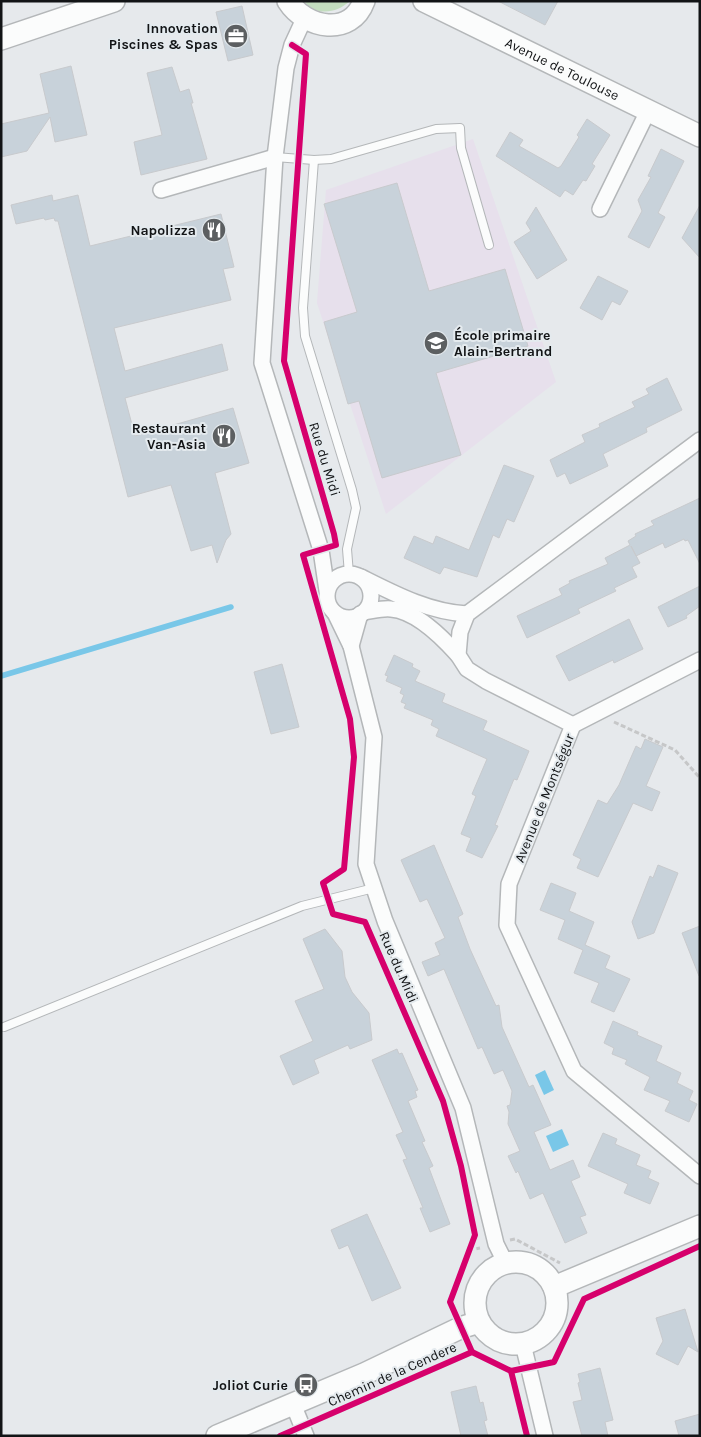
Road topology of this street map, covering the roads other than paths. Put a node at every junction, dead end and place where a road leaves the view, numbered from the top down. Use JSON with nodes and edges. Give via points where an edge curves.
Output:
{"nodes":[{"id":1,"x":114,"y":1,"type":"edge"},
{"id":2,"x":288,"y":1,"type":"edge"},
{"id":3,"x":424,"y":1,"type":"edge"},
{"id":4,"x":367,"y":2,"type":"edge"},
{"id":5,"x":304,"y":19,"type":"junction"},
{"id":6,"x":1,"y":39,"type":"edge"},
{"id":7,"x":648,"y":111,"type":"junction"},
{"id":8,"x":700,"y":136,"type":"edge"},
{"id":9,"x":275,"y":157,"type":"junction"},
{"id":10,"x":314,"y":160,"type":"junction"},
{"id":11,"x":160,"y":190,"type":"dead end"},
{"id":12,"x":600,"y":209,"type":"dead end"},
{"id":13,"x":489,"y":246,"type":"dead end"},
{"id":14,"x":700,"y":440,"type":"edge"},
{"id":15,"x":321,"y":550,"type":"junction"},
{"id":16,"x":352,"y":575,"type":"junction"},
{"id":17,"x":327,"y":591,"type":"junction"},
{"id":18,"x":334,"y":612,"type":"junction"},
{"id":19,"x":362,"y":613,"type":"junction"},
{"id":20,"x":467,"y":614,"type":"junction"},
{"id":21,"x":351,"y":646,"type":"junction"},
{"id":22,"x":458,"y":654,"type":"junction"},
{"id":23,"x":700,"y":660,"type":"edge"},
{"id":24,"x":573,"y":725,"type":"junction"},
{"id":25,"x":374,"y":888,"type":"junction"},
{"id":26,"x":4,"y":1027,"type":"dead end"},
{"id":27,"x":700,"y":1176,"type":"edge"},
{"id":28,"x":700,"y":1226,"type":"edge"},
{"id":29,"x":500,"y":1253,"type":"junction"},
{"id":30,"x":563,"y":1283,"type":"junction"},
{"id":31,"x":479,"y":1322,"type":"junction"},
{"id":32,"x":523,"y":1344,"type":"junction"},
{"id":33,"x":293,"y":1404,"type":"junction"},
{"id":34,"x":217,"y":1436,"type":"edge"},
{"id":35,"x":306,"y":1436,"type":"edge"},
{"id":36,"x":545,"y":1436,"type":"edge"}],
"edges":[{"from":1,"to":6,"type":"street"},
{"from":2,"to":5,"type":"street"},
{"from":3,"to":7,"type":"street","name":"Avenue de Toulouse"},
{"from":4,"to":5,"type":"street","via":[[354,16],[340,23],[318,24]]},
{"from":5,"to":9,"type":"street","name":"Rue du Midi","via":[[286,68]]},
{"from":7,"to":8,"type":"street","name":"Avenue de Toulouse"},
{"from":7,"to":12,"type":"street"},
{"from":9,"to":10,"type":"lane"},
{"from":9,"to":11,"type":"street"},
{"from":9,"to":15,"type":"street","name":"Rue du Midi","via":[[262,363]]},
{"from":10,"to":13,"type":"lane","via":[[331,159],[436,129],[460,128],[461,148]]},
{"from":10,"to":16,"type":"lane","via":[[303,308],[305,336],[356,508],[347,549]]},
{"from":14,"to":20,"type":"street"},
{"from":15,"to":16,"type":"street","name":"Rue du Midi"},
{"from":15,"to":17,"type":"street","name":"Rue du Midi"},
{"from":16,"to":17,"type":"street","via":[[332,581]]},
{"from":16,"to":19,"type":"street","name":"Rue du Midi","via":[[370,591],[370,602]]},
{"from":16,"to":20,"type":"street","via":[[426,607]]},
{"from":17,"to":18,"type":"street","name":"Rue du Midi","via":[[327,600]]},
{"from":18,"to":19,"type":"street","via":[[344,617]]},
{"from":18,"to":21,"type":"street","name":"Rue du Midi"},
{"from":19,"to":21,"type":"street","name":"Rue du Midi"},
{"from":19,"to":22,"type":"street","name":"Avenue de Montségur","via":[[390,609],[409,614]]},
{"from":20,"to":22,"type":"street","via":[[460,632]]},
{"from":21,"to":25,"type":"street","name":"Rue du Midi","via":[[374,737],[366,864]]},
{"from":22,"to":24,"type":"street","name":"Avenue de Montségur","via":[[467,668],[486,681]]},
{"from":23,"to":24,"type":"street"},
{"from":24,"to":27,"type":"street","name":"Avenue de Montségur","via":[[509,884],[507,925],[574,1072]]},
{"from":25,"to":26,"type":"lane","via":[[302,906]]},
{"from":25,"to":29,"type":"street","name":"Rue du Midi","via":[[463,1108]]},
{"from":28,"to":30,"type":"street"},
{"from":29,"to":30,"type":"street","via":[[534,1265]]},
{"from":29,"to":31,"type":"street","via":[[478,1286],[475,1310]]},
{"from":30,"to":32,"type":"street","via":[[557,1297],[555,1318],[542,1335]]},
{"from":31,"to":32,"type":"street","via":[[498,1340]]},
{"from":31,"to":33,"type":"street","name":"Chemin de la Cendere"},
{"from":32,"to":36,"type":"street"},
{"from":33,"to":34,"type":"street","name":"Chemin de la Cendere"},
{"from":33,"to":35,"type":"street"}]}
